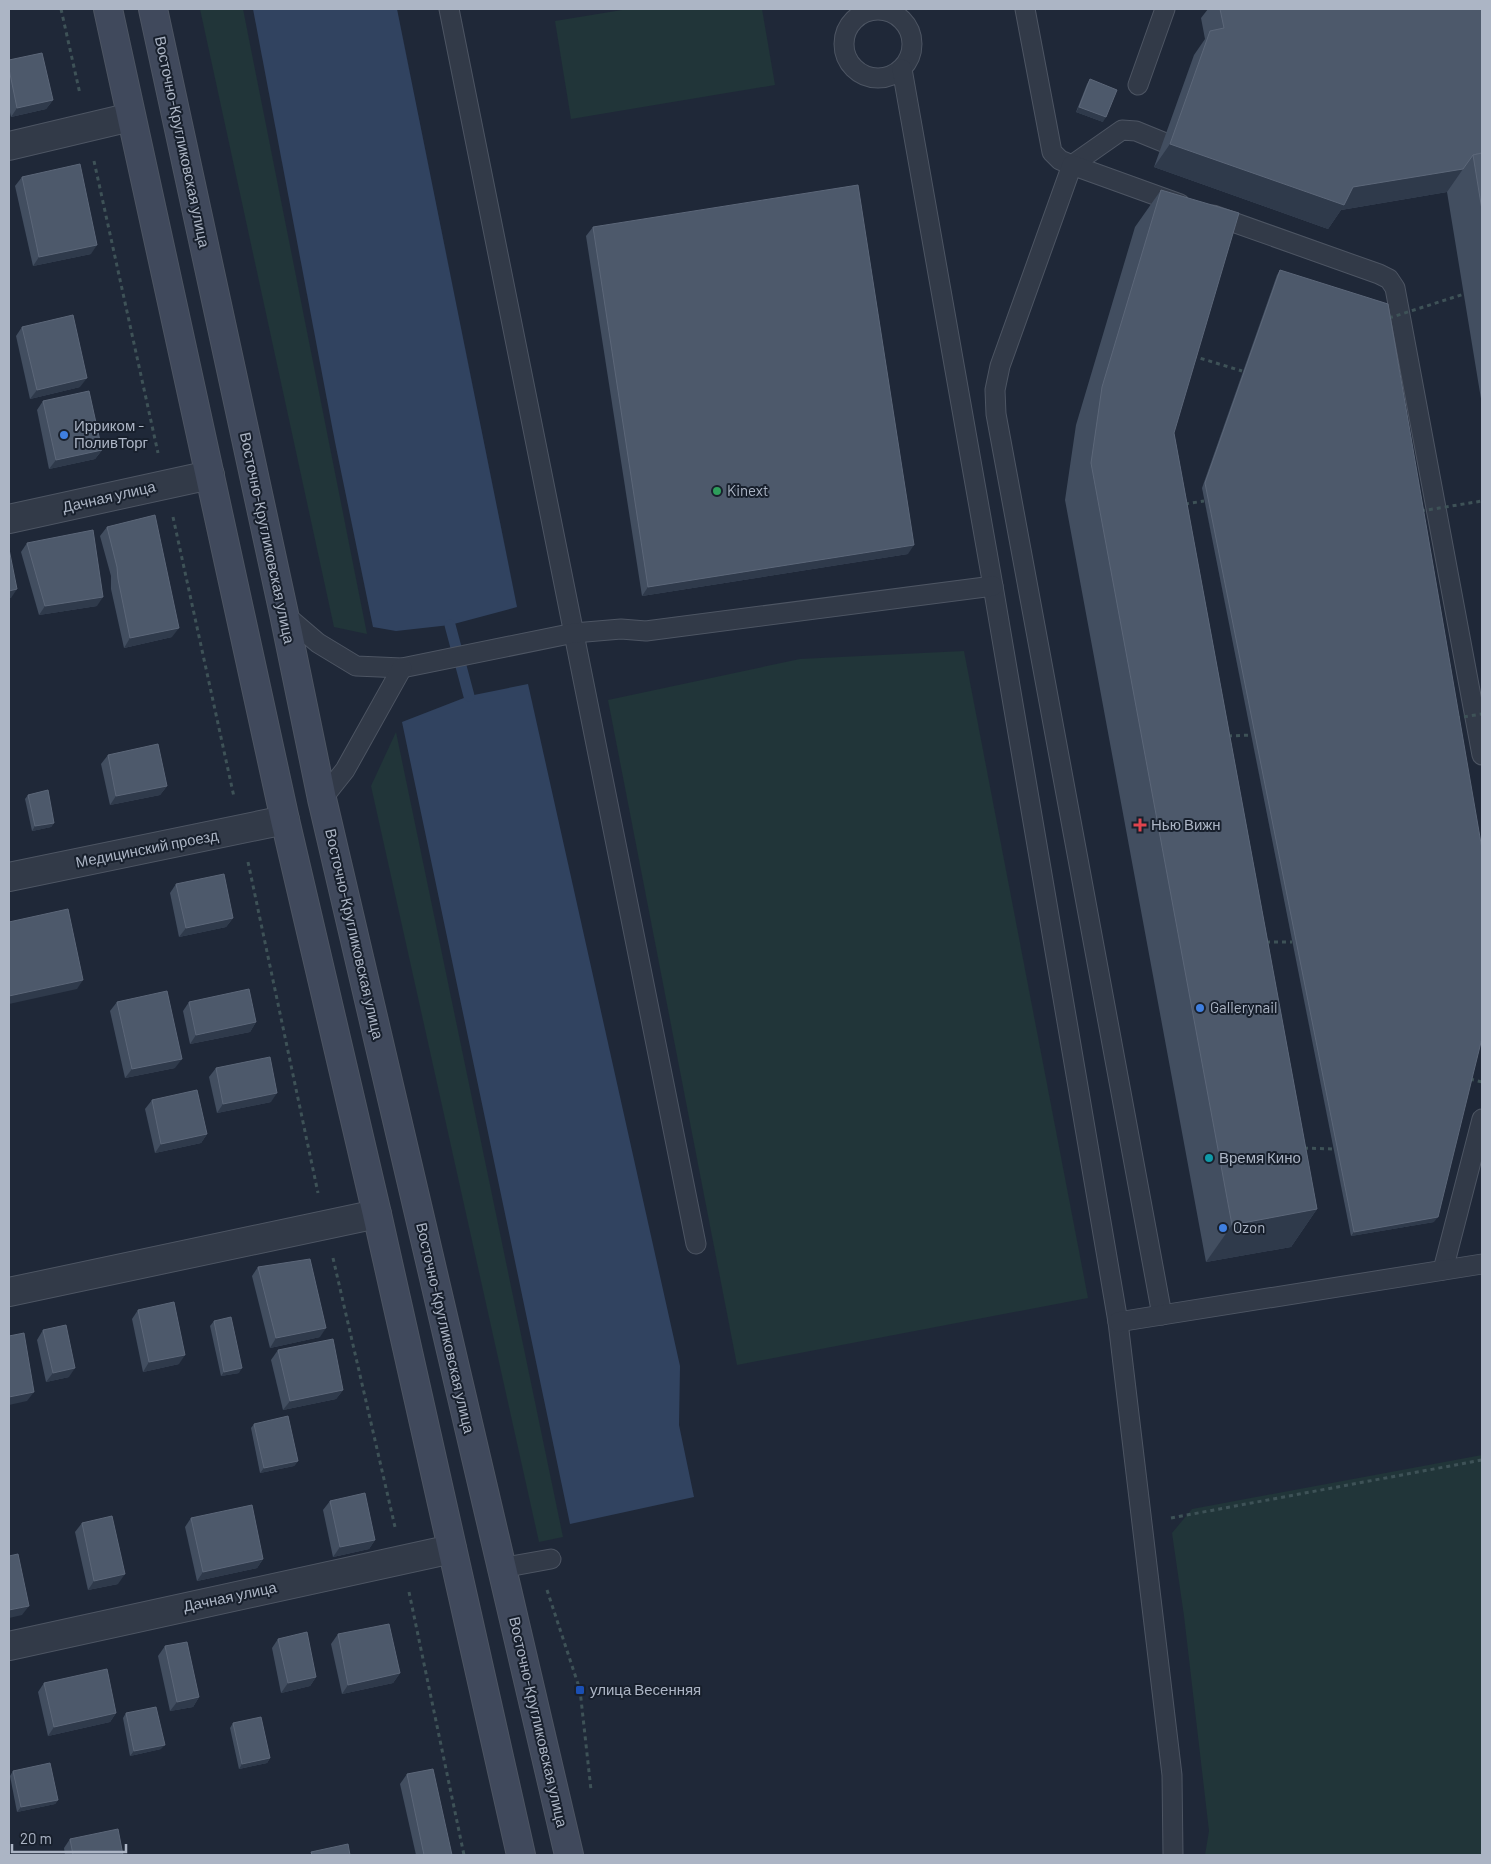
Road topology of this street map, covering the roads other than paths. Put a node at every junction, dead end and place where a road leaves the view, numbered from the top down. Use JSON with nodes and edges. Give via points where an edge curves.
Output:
{"nodes":[{"id":1,"x":108,"y":9,"type":"edge"},
{"id":2,"x":152,"y":9,"type":"edge"},
{"id":3,"x":449,"y":9,"type":"edge"},
{"id":4,"x":1025,"y":9,"type":"edge"},
{"id":5,"x":1165,"y":9,"type":"edge"},
{"id":6,"x":902,"y":69,"type":"dead end"},
{"id":7,"x":1138,"y":85,"type":"dead end"},
{"id":8,"x":131,"y":117,"type":"junction"},
{"id":9,"x":1163,"y":142,"type":"dead end"},
{"id":10,"x":9,"y":146,"type":"edge"},
{"id":11,"x":1072,"y":165,"type":"junction"},
{"id":12,"x":210,"y":475,"type":"junction"},
{"id":13,"x":9,"y":519,"type":"edge"},
{"id":14,"x":993,"y":586,"type":"junction"},
{"id":15,"x":284,"y":614,"type":"junction"},
{"id":16,"x":574,"y":633,"type":"junction"},
{"id":17,"x":402,"y":668,"type":"junction"},
{"id":18,"x":1482,"y":755,"type":"edge"},
{"id":19,"x":322,"y":799,"type":"junction"},
{"id":20,"x":286,"y":820,"type":"junction"},
{"id":21,"x":9,"y":877,"type":"edge"},
{"id":22,"x":1482,"y":1119,"type":"edge"},
{"id":23,"x":377,"y":1214,"type":"junction"},
{"id":24,"x":696,"y":1244,"type":"dead end"},
{"id":25,"x":1482,"y":1264,"type":"edge"},
{"id":26,"x":1443,"y":1270,"type":"junction"},
{"id":27,"x":9,"y":1292,"type":"edge"},
{"id":28,"x":1162,"y":1316,"type":"junction"},
{"id":29,"x":1118,"y":1322,"type":"junction"},
{"id":30,"x":452,"y":1549,"type":"junction"},
{"id":31,"x":551,"y":1559,"type":"dead end"},
{"id":32,"x":501,"y":1568,"type":"junction"},
{"id":33,"x":9,"y":1646,"type":"edge"},
{"id":34,"x":521,"y":1855,"type":"edge"},
{"id":35,"x":569,"y":1855,"type":"edge"},
{"id":36,"x":1173,"y":1855,"type":"edge"}],
"edges":[{"from":1,"to":8,"type":"main road"},
{"from":2,"to":15,"type":"main road","name":"Восточно-Кругликовская улица"},
{"from":3,"to":16,"type":"lane"},
{"from":4,"to":11,"type":"lane","via":[[1052,152]]},
{"from":5,"to":7,"type":"lane"},
{"from":6,"to":14,"type":"lane"},
{"from":8,"to":10,"type":"street"},
{"from":8,"to":12,"type":"main road"},
{"from":9,"to":11,"type":"lane","via":[[1122,130]]},
{"from":11,"to":18,"type":"lane","via":[[1389,279],[1395,288]]},
{"from":11,"to":28,"type":"lane","via":[[1000,366],[995,390],[996,414]]},
{"from":12,"to":13,"type":"street","name":"Дачная улица"},
{"from":12,"to":20,"type":"main road"},
{"from":14,"to":16,"type":"lane","via":[[646,631],[621,628]]},
{"from":14,"to":29,"type":"lane"},
{"from":15,"to":17,"type":"lane","via":[[318,643],[356,666]]},
{"from":15,"to":19,"type":"main road","name":"Восточно-Кругликовская улица"},
{"from":16,"to":17,"type":"lane"},
{"from":16,"to":24,"type":"lane"},
{"from":17,"to":19,"type":"lane","via":[[345,770]]},
{"from":19,"to":32,"type":"main road","name":"Восточно-Кругликовская улица"},
{"from":20,"to":21,"type":"street","name":"Медицинский проезд"},
{"from":20,"to":23,"type":"main road"},
{"from":22,"to":26,"type":"lane"},
{"from":23,"to":27,"type":"street"},
{"from":23,"to":30,"type":"main road"},
{"from":25,"to":26,"type":"lane"},
{"from":26,"to":28,"type":"lane"},
{"from":28,"to":29,"type":"lane"},
{"from":29,"to":36,"type":"lane","via":[[1172,1775]]},
{"from":30,"to":33,"type":"street","name":"Дачная улица"},
{"from":30,"to":34,"type":"main road"},
{"from":31,"to":32,"type":"lane"},
{"from":32,"to":35,"type":"main road","name":"Восточно-Кругликовская улица"}]}
